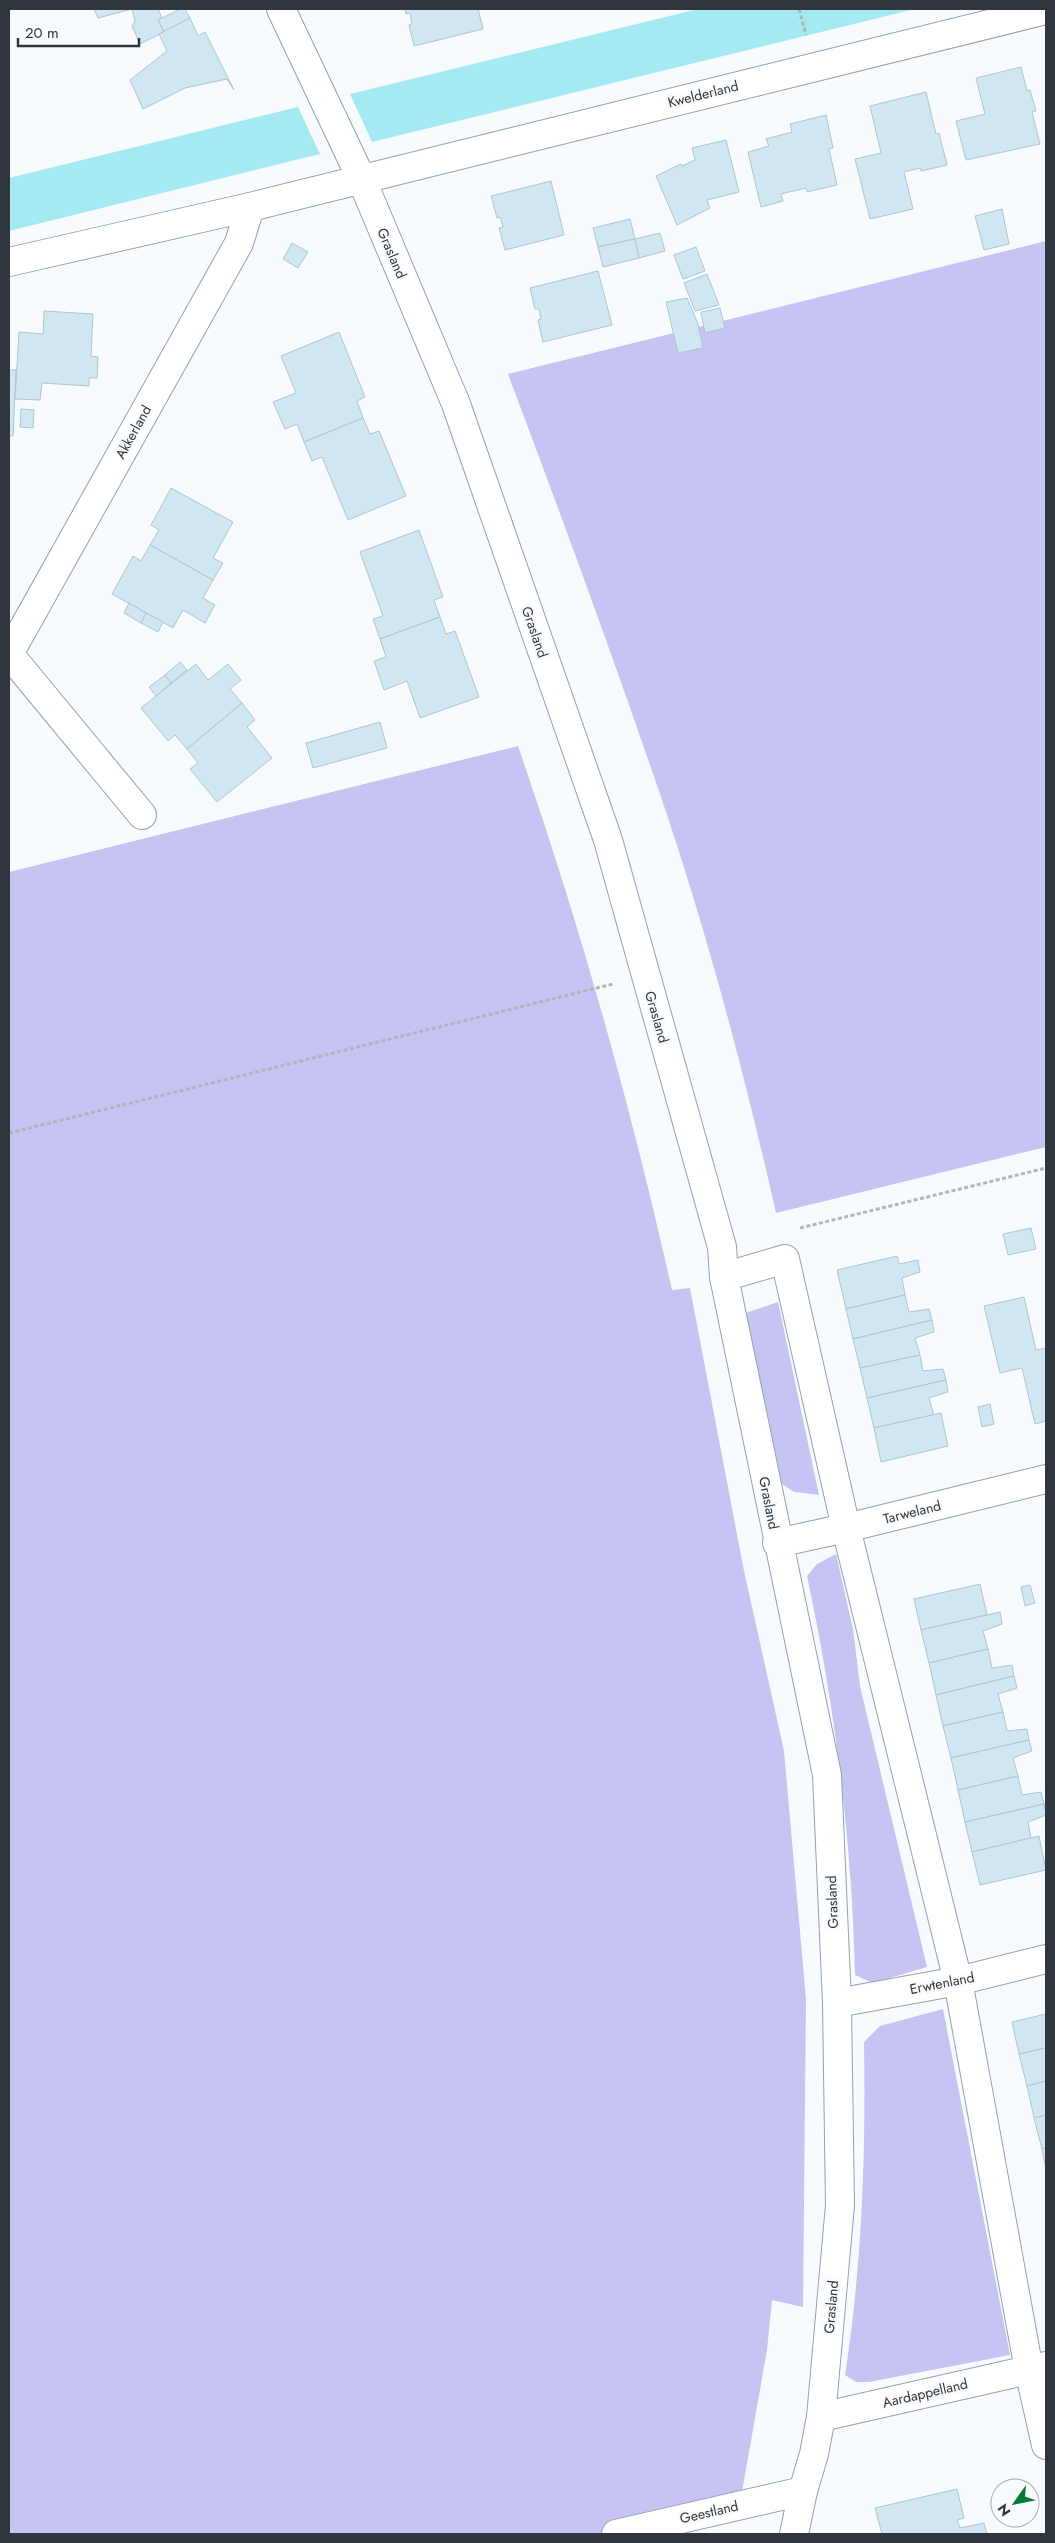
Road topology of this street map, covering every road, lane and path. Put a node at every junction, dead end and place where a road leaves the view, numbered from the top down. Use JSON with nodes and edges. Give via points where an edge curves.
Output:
{"nodes":[{"id":1,"x":281,"y":9,"type":"edge"},
{"id":2,"x":1046,"y":10,"type":"edge"},
{"id":3,"x":361,"y":178,"type":"junction"},
{"id":4,"x":250,"y":207,"type":"junction"},
{"id":5,"x":9,"y":262,"type":"edge"},
{"id":6,"x":9,"y":654,"type":"edge"},
{"id":7,"x":142,"y":815,"type":"dead end"},
{"id":8,"x":646,"y":976,"type":"junction"},
{"id":9,"x":9,"y":1133,"type":"edge"},
{"id":10,"x":1046,"y":1168,"type":"edge"},
{"id":11,"x":798,"y":1228,"type":"dead end"},
{"id":12,"x":724,"y":1277,"type":"junction"},
{"id":13,"x":1046,"y":1479,"type":"edge"},
{"id":14,"x":846,"y":1528,"type":"junction"},
{"id":15,"x":777,"y":1543,"type":"junction"},
{"id":16,"x":1046,"y":1959,"type":"edge"},
{"id":17,"x":958,"y":1981,"type":"junction"},
{"id":18,"x":837,"y":2003,"type":"junction"},
{"id":19,"x":1038,"y":2368,"type":"edge"},
{"id":20,"x":821,"y":2417,"type":"junction"},
{"id":21,"x":1046,"y":2445,"type":"edge"},
{"id":22,"x":803,"y":2491,"type":"junction"},
{"id":23,"x":616,"y":2534,"type":"edge"},
{"id":24,"x":794,"y":2534,"type":"edge"}],
"edges":[{"from":1,"to":3,"type":"street","name":"Grasland"},
{"from":2,"to":3,"type":"street","name":"Kwelderland"},
{"from":3,"to":4,"type":"street"},
{"from":3,"to":8,"type":"street","name":"Grasland","via":[[456,404],[608,840]]},
{"from":4,"to":5,"type":"street"},
{"from":4,"to":6,"type":"street","name":"Akkerland","via":[[239,243]]},
{"from":6,"to":7,"type":"street","name":"Akkerland"},
{"from":8,"to":9,"type":"path"},
{"from":8,"to":12,"type":"street","name":"Grasland","via":[[722,1247]]},
{"from":10,"to":11,"type":"path"},
{"from":12,"to":14,"type":"street","via":[[785,1258]]},
{"from":12,"to":15,"type":"street","name":"Grasland"},
{"from":13,"to":14,"type":"street","name":"Tarweland"},
{"from":14,"to":15,"type":"street","name":"Tarweland"},
{"from":14,"to":17,"type":"street"},
{"from":15,"to":18,"type":"street","name":"Grasland","via":[[827,1775]]},
{"from":16,"to":17,"type":"street","name":"Erwtenland"},
{"from":17,"to":18,"type":"street","name":"Erwtenland"},
{"from":17,"to":19,"type":"street"},
{"from":18,"to":20,"type":"street","name":"Grasland","via":[[840,2205]]},
{"from":19,"to":20,"type":"street","name":"Aardappelland"},
{"from":19,"to":21,"type":"street"},
{"from":20,"to":22,"type":"street","name":"Grasland"},
{"from":22,"to":23,"type":"street","name":"Geestland"},
{"from":22,"to":24,"type":"street","name":"Grasland"}]}
